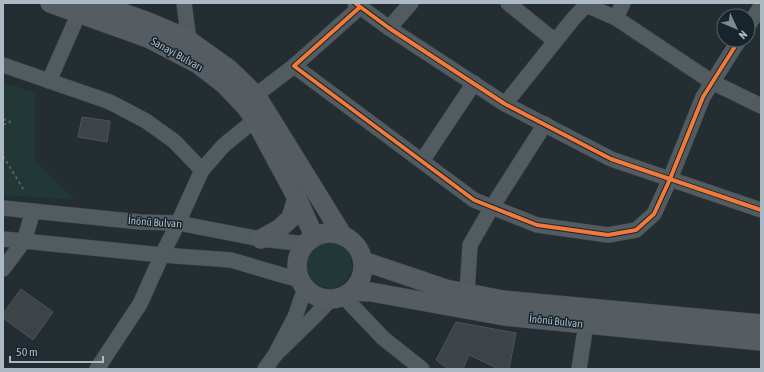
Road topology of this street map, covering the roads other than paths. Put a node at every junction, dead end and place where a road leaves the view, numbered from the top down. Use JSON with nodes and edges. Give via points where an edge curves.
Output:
{"nodes":[{"id":1,"x":50,"y":3,"type":"edge"},
{"id":2,"x":94,"y":3,"type":"edge"},
{"id":3,"x":184,"y":3,"type":"edge"},
{"id":4,"x":411,"y":3,"type":"edge"},
{"id":5,"x":508,"y":3,"type":"edge"},
{"id":6,"x":623,"y":3,"type":"edge"},
{"id":7,"x":358,"y":5,"type":"edge"},
{"id":8,"x":82,"y":8,"type":"edge"},
{"id":9,"x":616,"y":18,"type":"junction"},
{"id":10,"x":389,"y":28,"type":"junction"},
{"id":11,"x":189,"y":41,"type":"junction"},
{"id":12,"x":555,"y":41,"type":"junction"},
{"id":13,"x":734,"y":48,"type":"edge"},
{"id":14,"x":192,"y":61,"type":"junction"},
{"id":15,"x":3,"y":65,"type":"edge"},
{"id":16,"x":294,"y":66,"type":"junction"},
{"id":17,"x":49,"y":81,"type":"junction"},
{"id":18,"x":712,"y":82,"type":"junction"},
{"id":19,"x":474,"y":83,"type":"junction"},
{"id":20,"x":256,"y":95,"type":"junction"},
{"id":21,"x":504,"y":104,"type":"junction"},
{"id":22,"x":761,"y":106,"type":"edge"},
{"id":23,"x":255,"y":120,"type":"junction"},
{"id":24,"x":545,"y":124,"type":"junction"},
{"id":25,"x":422,"y":161,"type":"junction"},
{"id":26,"x":202,"y":170,"type":"junction"},
{"id":27,"x":670,"y":179,"type":"junction"},
{"id":28,"x":297,"y":198,"type":"junction"},
{"id":29,"x":492,"y":207,"type":"junction"},
{"id":30,"x":3,"y":208,"type":"edge"},
{"id":31,"x":761,"y":210,"type":"edge"},
{"id":32,"x":32,"y":211,"type":"junction"},
{"id":33,"x":178,"y":223,"type":"junction"},
{"id":34,"x":343,"y":236,"type":"junction"},
{"id":35,"x":3,"y":239,"type":"edge"},
{"id":36,"x":261,"y":239,"type":"junction"},
{"id":37,"x":310,"y":240,"type":"junction"},
{"id":38,"x":24,"y":241,"type":"junction"},
{"id":39,"x":162,"y":255,"type":"junction"},
{"id":40,"x":363,"y":261,"type":"junction"},
{"id":41,"x":3,"y":269,"type":"edge"},
{"id":42,"x":303,"y":284,"type":"junction"},
{"id":43,"x":467,"y":293,"type":"junction"},
{"id":44,"x":342,"y":295,"type":"junction"},
{"id":45,"x":586,"y":324,"type":"junction"},
{"id":46,"x":761,"y":324,"type":"edge"},
{"id":47,"x":761,"y":342,"type":"edge"},
{"id":48,"x":275,"y":355,"type":"junction"},
{"id":49,"x":419,"y":368,"type":"edge"},
{"id":50,"x":96,"y":369,"type":"edge"},
{"id":51,"x":265,"y":369,"type":"edge"},
{"id":52,"x":579,"y":369,"type":"edge"}],
"edges":[{"from":1,"to":8,"type":"main road","name":"Sanayi Bulvarı"},
{"from":2,"to":11,"type":"main road","name":"Sanayi Bulvarı","via":[[146,21]]},
{"from":3,"to":11,"type":"street"},
{"from":4,"to":10,"type":"street"},
{"from":5,"to":12,"type":"street"},
{"from":6,"to":9,"type":"street"},
{"from":7,"to":10,"type":"street"},
{"from":7,"to":16,"type":"street"},
{"from":8,"to":14,"type":"main road","name":"Sanayi Bulvarı"},
{"from":8,"to":17,"type":"street"},
{"from":9,"to":12,"type":"street","via":[[586,5]]},
{"from":9,"to":18,"type":"street"},
{"from":10,"to":19,"type":"street"},
{"from":11,"to":14,"type":"street"},
{"from":11,"to":20,"type":"main road","name":"Sanayi Bulvarı","via":[[229,69]]},
{"from":12,"to":21,"type":"street"},
{"from":13,"to":18,"type":"street"},
{"from":14,"to":23,"type":"main road","name":"Sanayi Bulvarı","via":[[224,84]]},
{"from":15,"to":17,"type":"street"},
{"from":16,"to":20,"type":"street"},
{"from":16,"to":25,"type":"street"},
{"from":17,"to":26,"type":"street","via":[[110,102],[146,121],[174,141]]},
{"from":18,"to":22,"type":"street"},
{"from":18,"to":27,"type":"street","via":[[703,97]]},
{"from":19,"to":21,"type":"street"},
{"from":19,"to":25,"type":"street"},
{"from":20,"to":34,"type":"main road","name":"Sanayi Bulvarı"},
{"from":21,"to":24,"type":"street"},
{"from":23,"to":26,"type":"street","via":[[224,145]]},
{"from":23,"to":28,"type":"main road","name":"Sanayi Bulvarı"},
{"from":24,"to":27,"type":"street","via":[[611,159]]},
{"from":24,"to":29,"type":"street"},
{"from":25,"to":29,"type":"street","via":[[474,200]]},
{"from":26,"to":33,"type":"street"},
{"from":27,"to":29,"type":"street","via":[[654,214],[636,230],[608,235],[537,225]]},
{"from":27,"to":31,"type":"street"},
{"from":28,"to":36,"type":"main road","via":[[291,218],[279,229]]},
{"from":28,"to":37,"type":"main road","name":"Sanayi Bulvarı"},
{"from":29,"to":43,"type":"street","via":[[470,245]]},
{"from":30,"to":32,"type":"street","name":"İnönü Bulvarı"},
{"from":32,"to":33,"type":"street","name":"İnönü Bulvarı","via":[[140,222]]},
{"from":32,"to":38,"type":"street"},
{"from":33,"to":36,"type":"street","name":"İnönü Bulvarı"},
{"from":33,"to":39,"type":"street"},
{"from":34,"to":37,"type":"main road","via":[[323,234]]},
{"from":34,"to":40,"type":"main road","via":[[353,242],[360,251]]},
{"from":35,"to":38,"type":"street"},
{"from":36,"to":37,"type":"street","name":"İnönü Bulvarı"},
{"from":37,"to":42,"type":"main road","via":[[300,252],[298,261],[297,271]]},
{"from":38,"to":39,"type":"street"},
{"from":38,"to":41,"type":"street"},
{"from":39,"to":42,"type":"street","via":[[230,260]]},
{"from":39,"to":50,"type":"street","via":[[140,304]]},
{"from":40,"to":43,"type":"main road","name":"İnönü Bulvarı","via":[[446,289]]},
{"from":40,"to":44,"type":"main road","via":[[359,282]]},
{"from":42,"to":44,"type":"main road","via":[[313,294],[322,298]]},
{"from":42,"to":48,"type":"street","via":[[295,316]]},
{"from":43,"to":46,"type":"main road","name":"İnönü Bulvarı","via":[[503,300]]},
{"from":44,"to":45,"type":"main road","name":"İnönü Bulvarı","via":[[371,292],[504,316]]},
{"from":44,"to":48,"type":"street","via":[[315,316]]},
{"from":44,"to":49,"type":"street","via":[[383,338]]},
{"from":45,"to":47,"type":"main road","name":"İnönü Bulvarı"},
{"from":45,"to":52,"type":"street"},
{"from":48,"to":51,"type":"street"}]}
